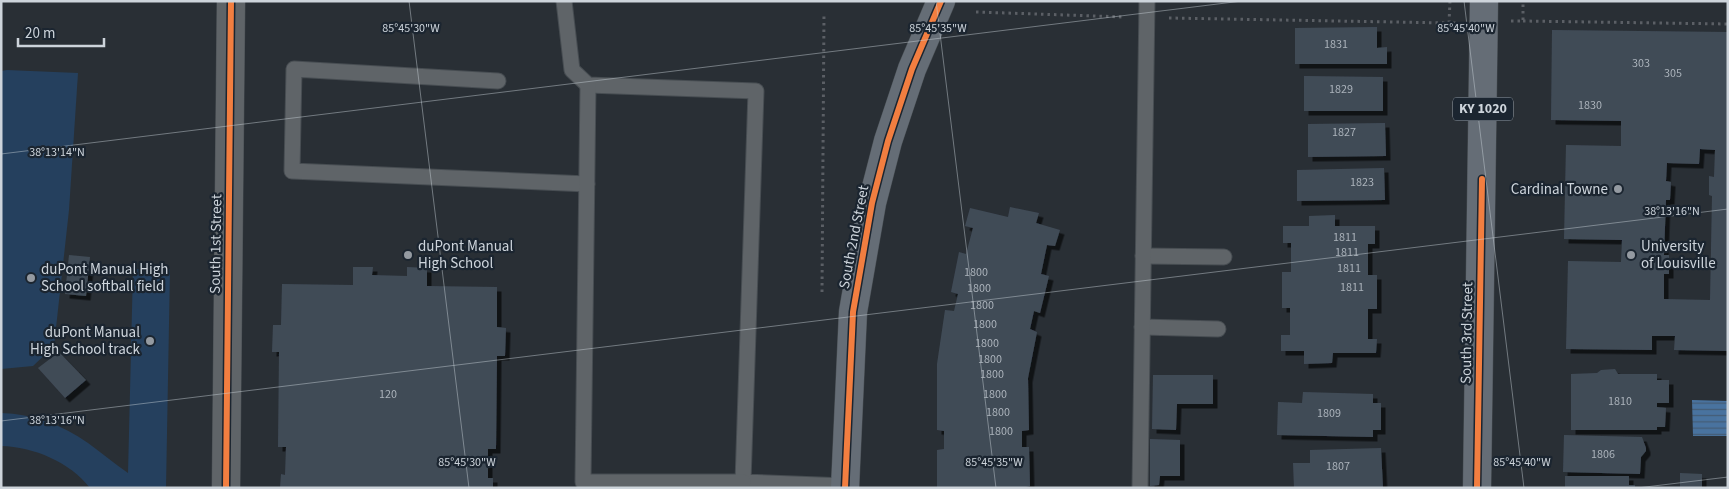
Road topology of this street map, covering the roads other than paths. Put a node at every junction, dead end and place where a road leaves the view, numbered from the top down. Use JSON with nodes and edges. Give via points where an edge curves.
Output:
{"nodes":[{"id":1,"x":231,"y":1,"type":"edge"},
{"id":2,"x":564,"y":1,"type":"edge"},
{"id":3,"x":941,"y":1,"type":"edge"},
{"id":4,"x":1147,"y":1,"type":"edge"},
{"id":5,"x":1484,"y":1,"type":"edge"},
{"id":6,"x":498,"y":81,"type":"dead end"},
{"id":7,"x":588,"y":85,"type":"junction"},
{"id":8,"x":587,"y":184,"type":"junction"},
{"id":9,"x":1144,"y":256,"type":"junction"},
{"id":10,"x":1224,"y":257,"type":"dead end"},
{"id":11,"x":1142,"y":327,"type":"junction"},
{"id":12,"x":1218,"y":329,"type":"dead end"},
{"id":13,"x":744,"y":482,"type":"junction"},
{"id":14,"x":583,"y":485,"type":"edge"},
{"id":15,"x":845,"y":487,"type":"edge"},
{"id":16,"x":226,"y":488,"type":"edge"},
{"id":17,"x":1140,"y":488,"type":"edge"},
{"id":18,"x":1476,"y":488,"type":"edge"}],
"edges":[{"from":1,"to":16,"type":"street","name":"South 1st Street"},
{"from":2,"to":7,"type":"lane","via":[[572,70]]},
{"from":3,"to":15,"type":"main road","name":"South 2nd Street","via":[[912,70],[888,141],[872,203],[852,312]]},
{"from":4,"to":9,"type":"lane"},
{"from":5,"to":18,"type":"main road","name":"South 3rd Street","number":"KY 1020"},
{"from":6,"to":8,"type":"lane","via":[[294,69],[292,171]]},
{"from":7,"to":8,"type":"lane"},
{"from":7,"to":13,"type":"lane","via":[[756,91]]},
{"from":8,"to":14,"type":"lane"},
{"from":9,"to":10,"type":"lane"},
{"from":9,"to":11,"type":"lane"},
{"from":11,"to":12,"type":"lane"},
{"from":11,"to":17,"type":"lane"},
{"from":13,"to":14,"type":"lane"},
{"from":13,"to":15,"type":"lane"}]}
